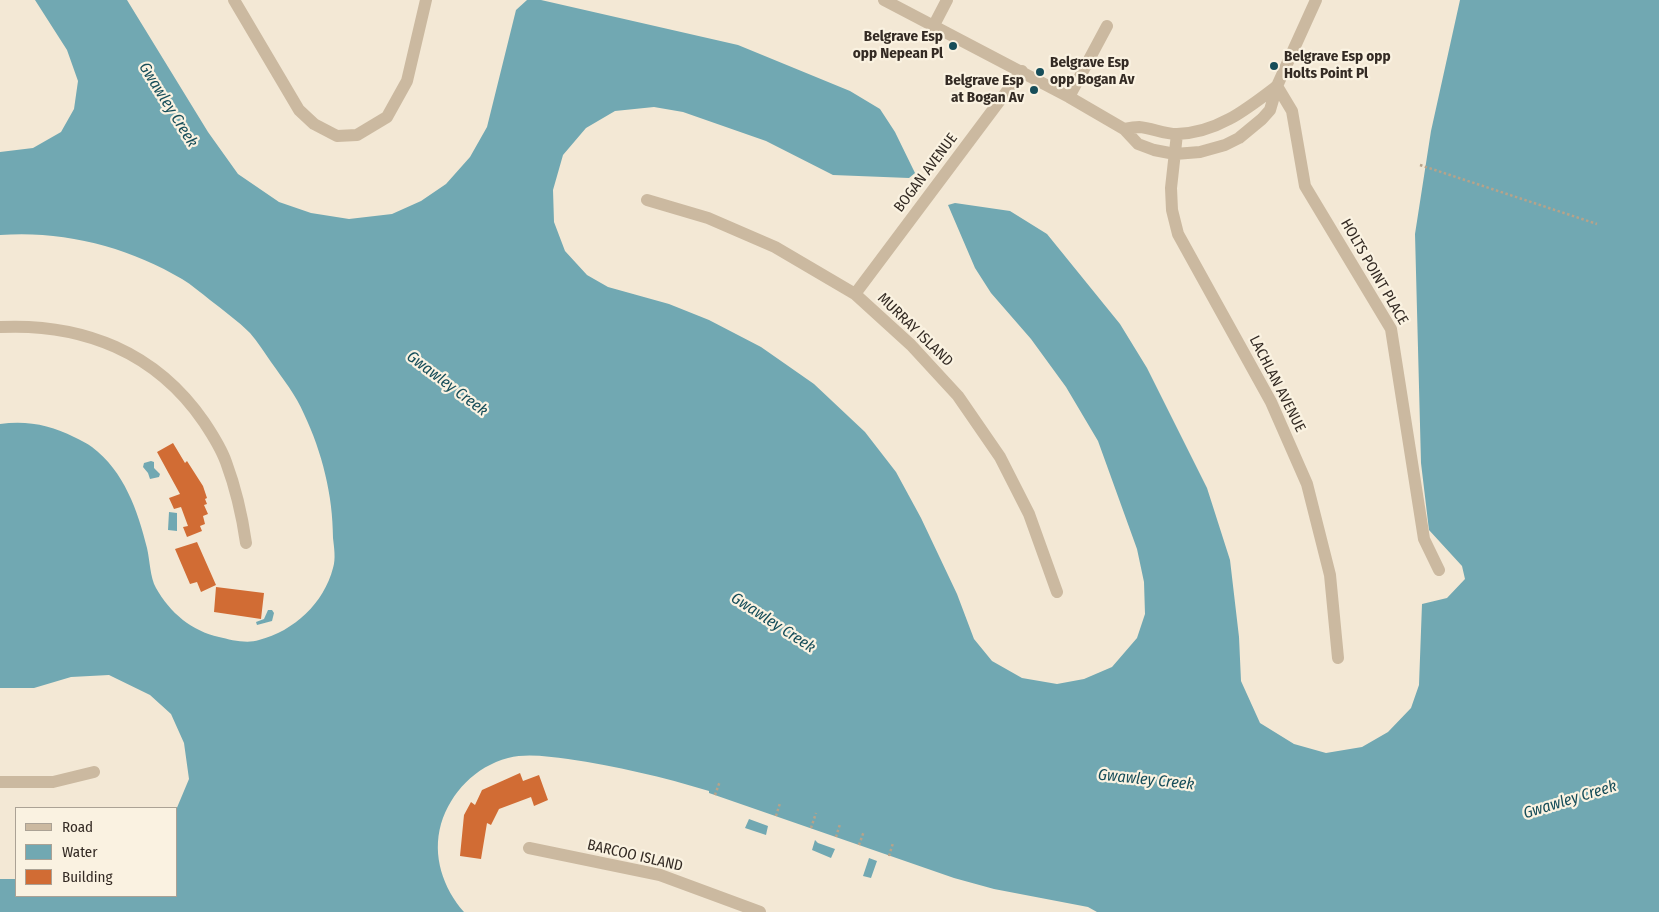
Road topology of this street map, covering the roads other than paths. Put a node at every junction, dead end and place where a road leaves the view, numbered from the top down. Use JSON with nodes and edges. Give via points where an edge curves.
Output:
{"nodes":[{"id":1,"x":234,"y":0,"type":"edge"},
{"id":2,"x":426,"y":0,"type":"edge"},
{"id":3,"x":884,"y":0,"type":"edge"},
{"id":4,"x":947,"y":0,"type":"edge"},
{"id":5,"x":1316,"y":0,"type":"edge"},
{"id":6,"x":934,"y":25,"type":"junction"},
{"id":7,"x":1107,"y":26,"type":"dead end"},
{"id":8,"x":1022,"y":71,"type":"junction"},
{"id":9,"x":1277,"y":86,"type":"junction"},
{"id":10,"x":1069,"y":97,"type":"junction"},
{"id":11,"x":1124,"y":129,"type":"junction"},
{"id":12,"x":1177,"y":134,"type":"junction"},
{"id":13,"x":1175,"y":154,"type":"junction"},
{"id":14,"x":647,"y":200,"type":"dead end"},
{"id":15,"x":855,"y":294,"type":"junction"},
{"id":16,"x":0,"y":327,"type":"edge"},
{"id":17,"x":246,"y":543,"type":"dead end"},
{"id":18,"x":1439,"y":570,"type":"dead end"},
{"id":19,"x":1056,"y":592,"type":"dead end"},
{"id":20,"x":1338,"y":658,"type":"dead end"},
{"id":21,"x":94,"y":772,"type":"dead end"},
{"id":22,"x":0,"y":782,"type":"edge"},
{"id":23,"x":529,"y":848,"type":"dead end"},
{"id":24,"x":760,"y":912,"type":"edge"}],
"edges":[{"from":1,"to":2,"type":"street","via":[[299,110],[314,124],[337,136],[357,135],[387,117],[407,81]]},
{"from":3,"to":6,"type":"street"},
{"from":4,"to":6,"type":"street"},
{"from":5,"to":9,"type":"street"},
{"from":6,"to":8,"type":"street"},
{"from":7,"to":10,"type":"street"},
{"from":8,"to":10,"type":"street"},
{"from":8,"to":15,"type":"street","name":"BOGAN AVENUE"},
{"from":9,"to":12,"type":"street","via":[[1221,124]]},
{"from":9,"to":13,"type":"street","via":[[1270,110],[1239,138],[1209,150]]},
{"from":9,"to":18,"type":"street","name":"HOLTS POINT PLACE","via":[[1292,111],[1305,186],[1391,330],[1424,539]]},
{"from":10,"to":11,"type":"street"},
{"from":11,"to":12,"type":"street","via":[[1140,127]]},
{"from":11,"to":13,"type":"street","via":[[1138,144]]},
{"from":12,"to":13,"type":"street","name":"LACHLAN AVENUE"},
{"from":13,"to":20,"type":"street","name":"LACHLAN AVENUE","via":[[1171,188],[1178,234],[1272,402],[1307,484],[1330,575]]},
{"from":14,"to":15,"type":"street","name":"MURRAY ISLAND","via":[[708,218],[775,247]]},
{"from":15,"to":19,"type":"street","name":"MURRAY ISLAND","via":[[911,345],[958,396],[1000,457],[1029,514]]},
{"from":16,"to":17,"type":"street","via":[[51,328],[113,344],[145,362],[173,385],[194,408],[225,460],[240,507]]},
{"from":21,"to":22,"type":"street","via":[[53,782]]},
{"from":23,"to":24,"type":"street","name":"BARCOO ISLAND","via":[[660,876]]}]}
